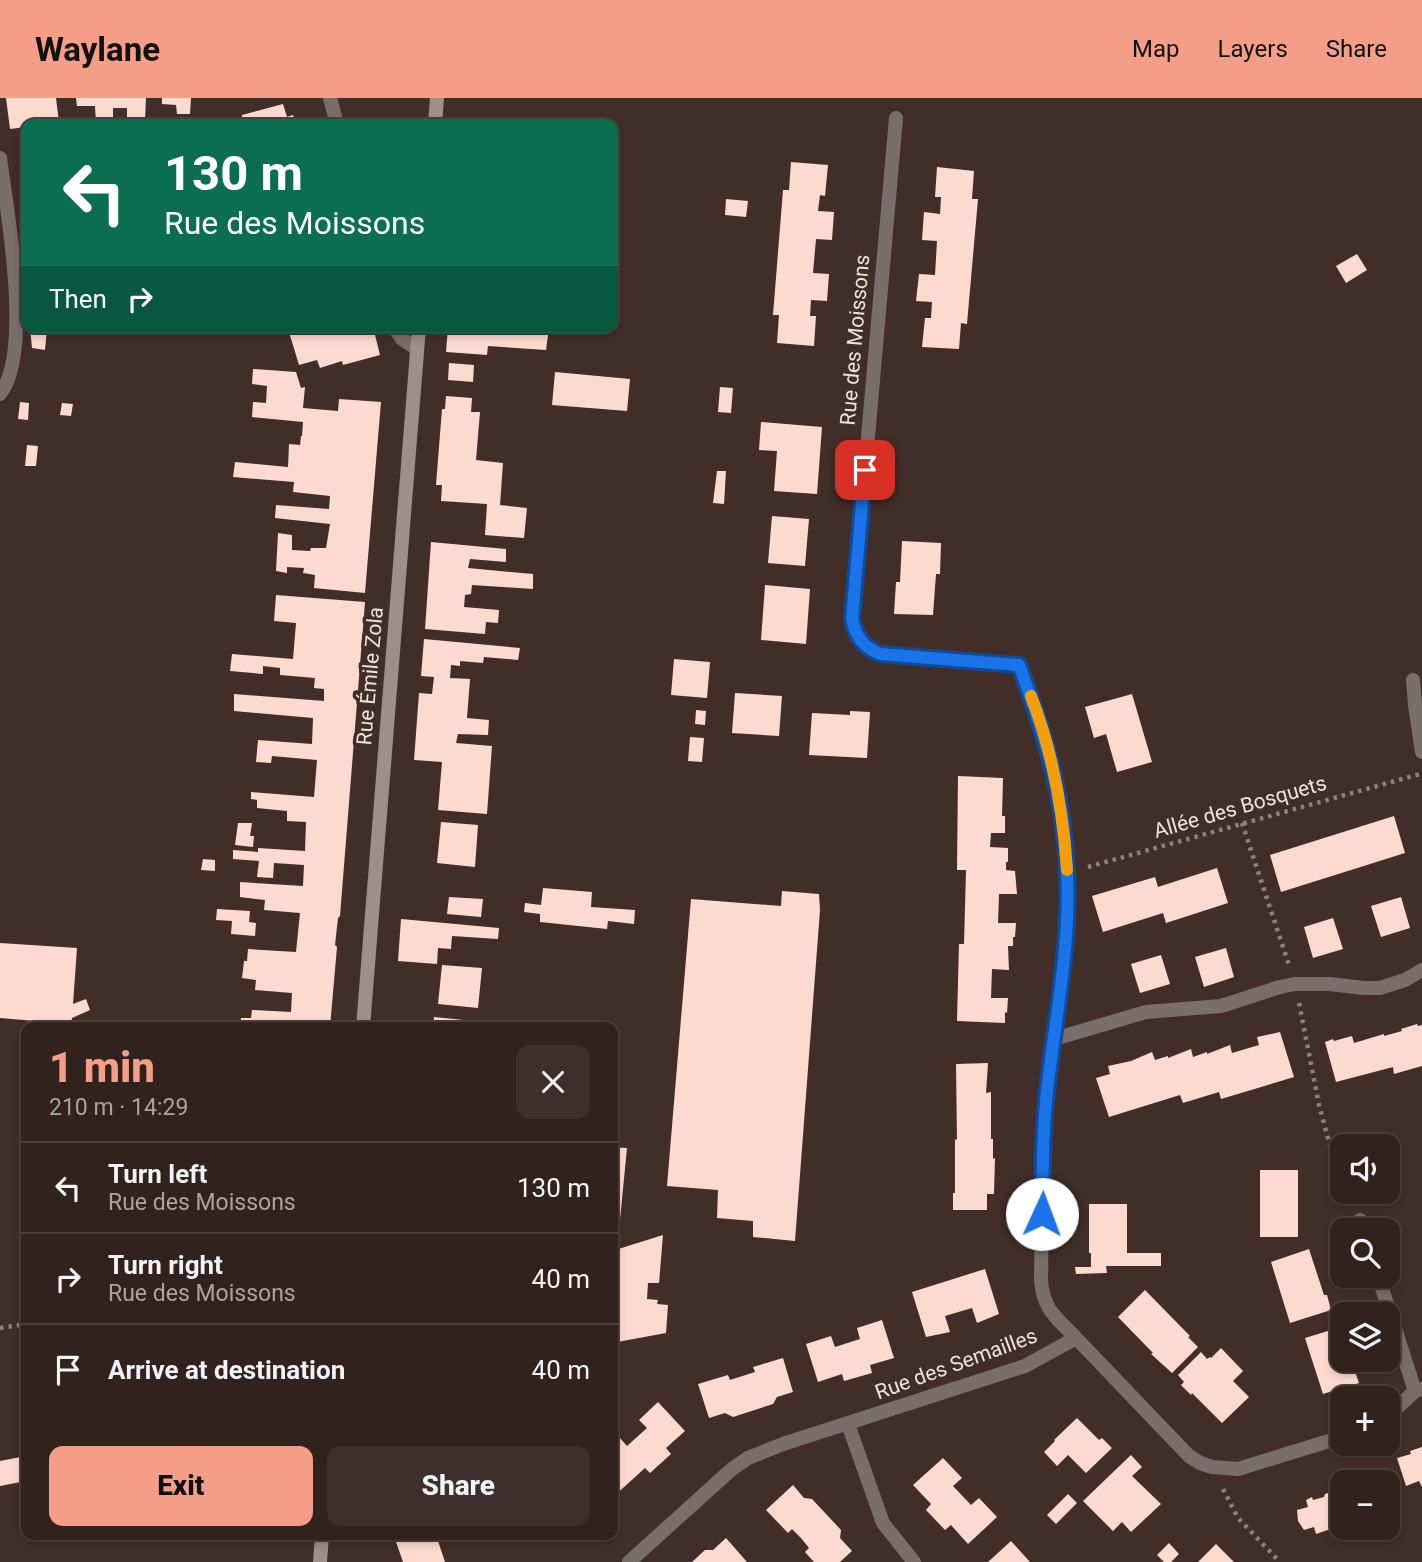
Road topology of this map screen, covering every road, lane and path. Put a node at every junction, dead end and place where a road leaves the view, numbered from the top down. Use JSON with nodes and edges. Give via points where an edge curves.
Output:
{"nodes":[{"id":1,"x":330,"y":98,"type":"edge"},
{"id":2,"x":437,"y":98,"type":"edge"},
{"id":3,"x":896,"y":118,"type":"dead end"},
{"id":4,"x":336,"y":119,"type":"edge"},
{"id":5,"x":435,"y":119,"type":"edge"},
{"id":6,"x":0,"y":158,"type":"edge"},
{"id":7,"x":398,"y":333,"type":"edge"},
{"id":8,"x":418,"y":333,"type":"edge"},
{"id":9,"x":417,"y":349,"type":"junction"},
{"id":10,"x":0,"y":394,"type":"edge"},
{"id":11,"x":1413,"y":680,"type":"dead end"},
{"id":12,"x":1422,"y":751,"type":"edge"},
{"id":13,"x":1422,"y":773,"type":"edge"},
{"id":14,"x":1067,"y":873,"type":"junction"},
{"id":15,"x":1422,"y":970,"type":"edge"},
{"id":16,"x":363,"y":1022,"type":"edge"},
{"id":17,"x":1054,"y":1039,"type":"junction"},
{"id":18,"x":1042,"y":1214,"type":"joint"},
{"id":19,"x":1382,"y":1288,"type":"edge"},
{"id":20,"x":21,"y":1325,"type":"edge"},
{"id":21,"x":0,"y":1328,"type":"edge"},
{"id":22,"x":1076,"y":1338,"type":"junction"},
{"id":23,"x":1418,"y":1390,"type":"edge"},
{"id":24,"x":1400,"y":1406,"type":"edge"},
{"id":25,"x":848,"y":1424,"type":"junction"},
{"id":26,"x":1330,"y":1441,"type":"edge"},
{"id":27,"x":1212,"y":1467,"type":"junction"},
{"id":28,"x":322,"y":1540,"type":"edge"},
{"id":29,"x":320,"y":1562,"type":"edge"},
{"id":30,"x":629,"y":1562,"type":"edge"},
{"id":31,"x":914,"y":1562,"type":"edge"},
{"id":32,"x":1280,"y":1562,"type":"edge"}],
"edges":[{"from":1,"to":4,"type":"street"},
{"from":2,"to":5,"type":"street"},
{"from":3,"to":14,"type":"street","name":"Rue des Moissons","via":[[852,619],[860,641],[880,654],[1019,665],[1053,767]]},
{"from":6,"to":10,"type":"street","via":[[16,299],[15,357]]},
{"from":7,"to":9,"type":"street"},
{"from":8,"to":9,"type":"street","name":"Rue Émile Zola"},
{"from":9,"to":16,"type":"street","name":"Rue Émile Zola"},
{"from":11,"to":12,"type":"street"},
{"from":13,"to":14,"type":"path","name":"Allée des Bosquets"},
{"from":14,"to":17,"type":"street","name":"Rue des Moissons","via":[[1066,943]]},
{"from":15,"to":17,"type":"street","via":[[1380,988],[1295,984],[1221,1006],[1146,1012]]},
{"from":17,"to":18,"type":"street","name":"Rue des Moissons","via":[[1045,1104]]},
{"from":18,"to":22,"type":"street","name":"Rue des Semailles","via":[[1045,1304]]},
{"from":19,"to":23,"type":"street"},
{"from":20,"to":21,"type":"path"},
{"from":22,"to":25,"type":"street","name":"Rue des Semailles","via":[[1024,1366]]},
{"from":22,"to":27,"type":"street","name":"Rue des Semailles","via":[[1189,1455]]},
{"from":23,"to":24,"type":"street"},
{"from":25,"to":30,"type":"street","name":"Rue des Semailles","via":[[748,1458]]},
{"from":25,"to":31,"type":"street","via":[[883,1523]]},
{"from":26,"to":27,"type":"street","via":[[1238,1469]]},
{"from":27,"to":32,"type":"path","via":[[1238,1518]]},
{"from":28,"to":29,"type":"street"}]}
